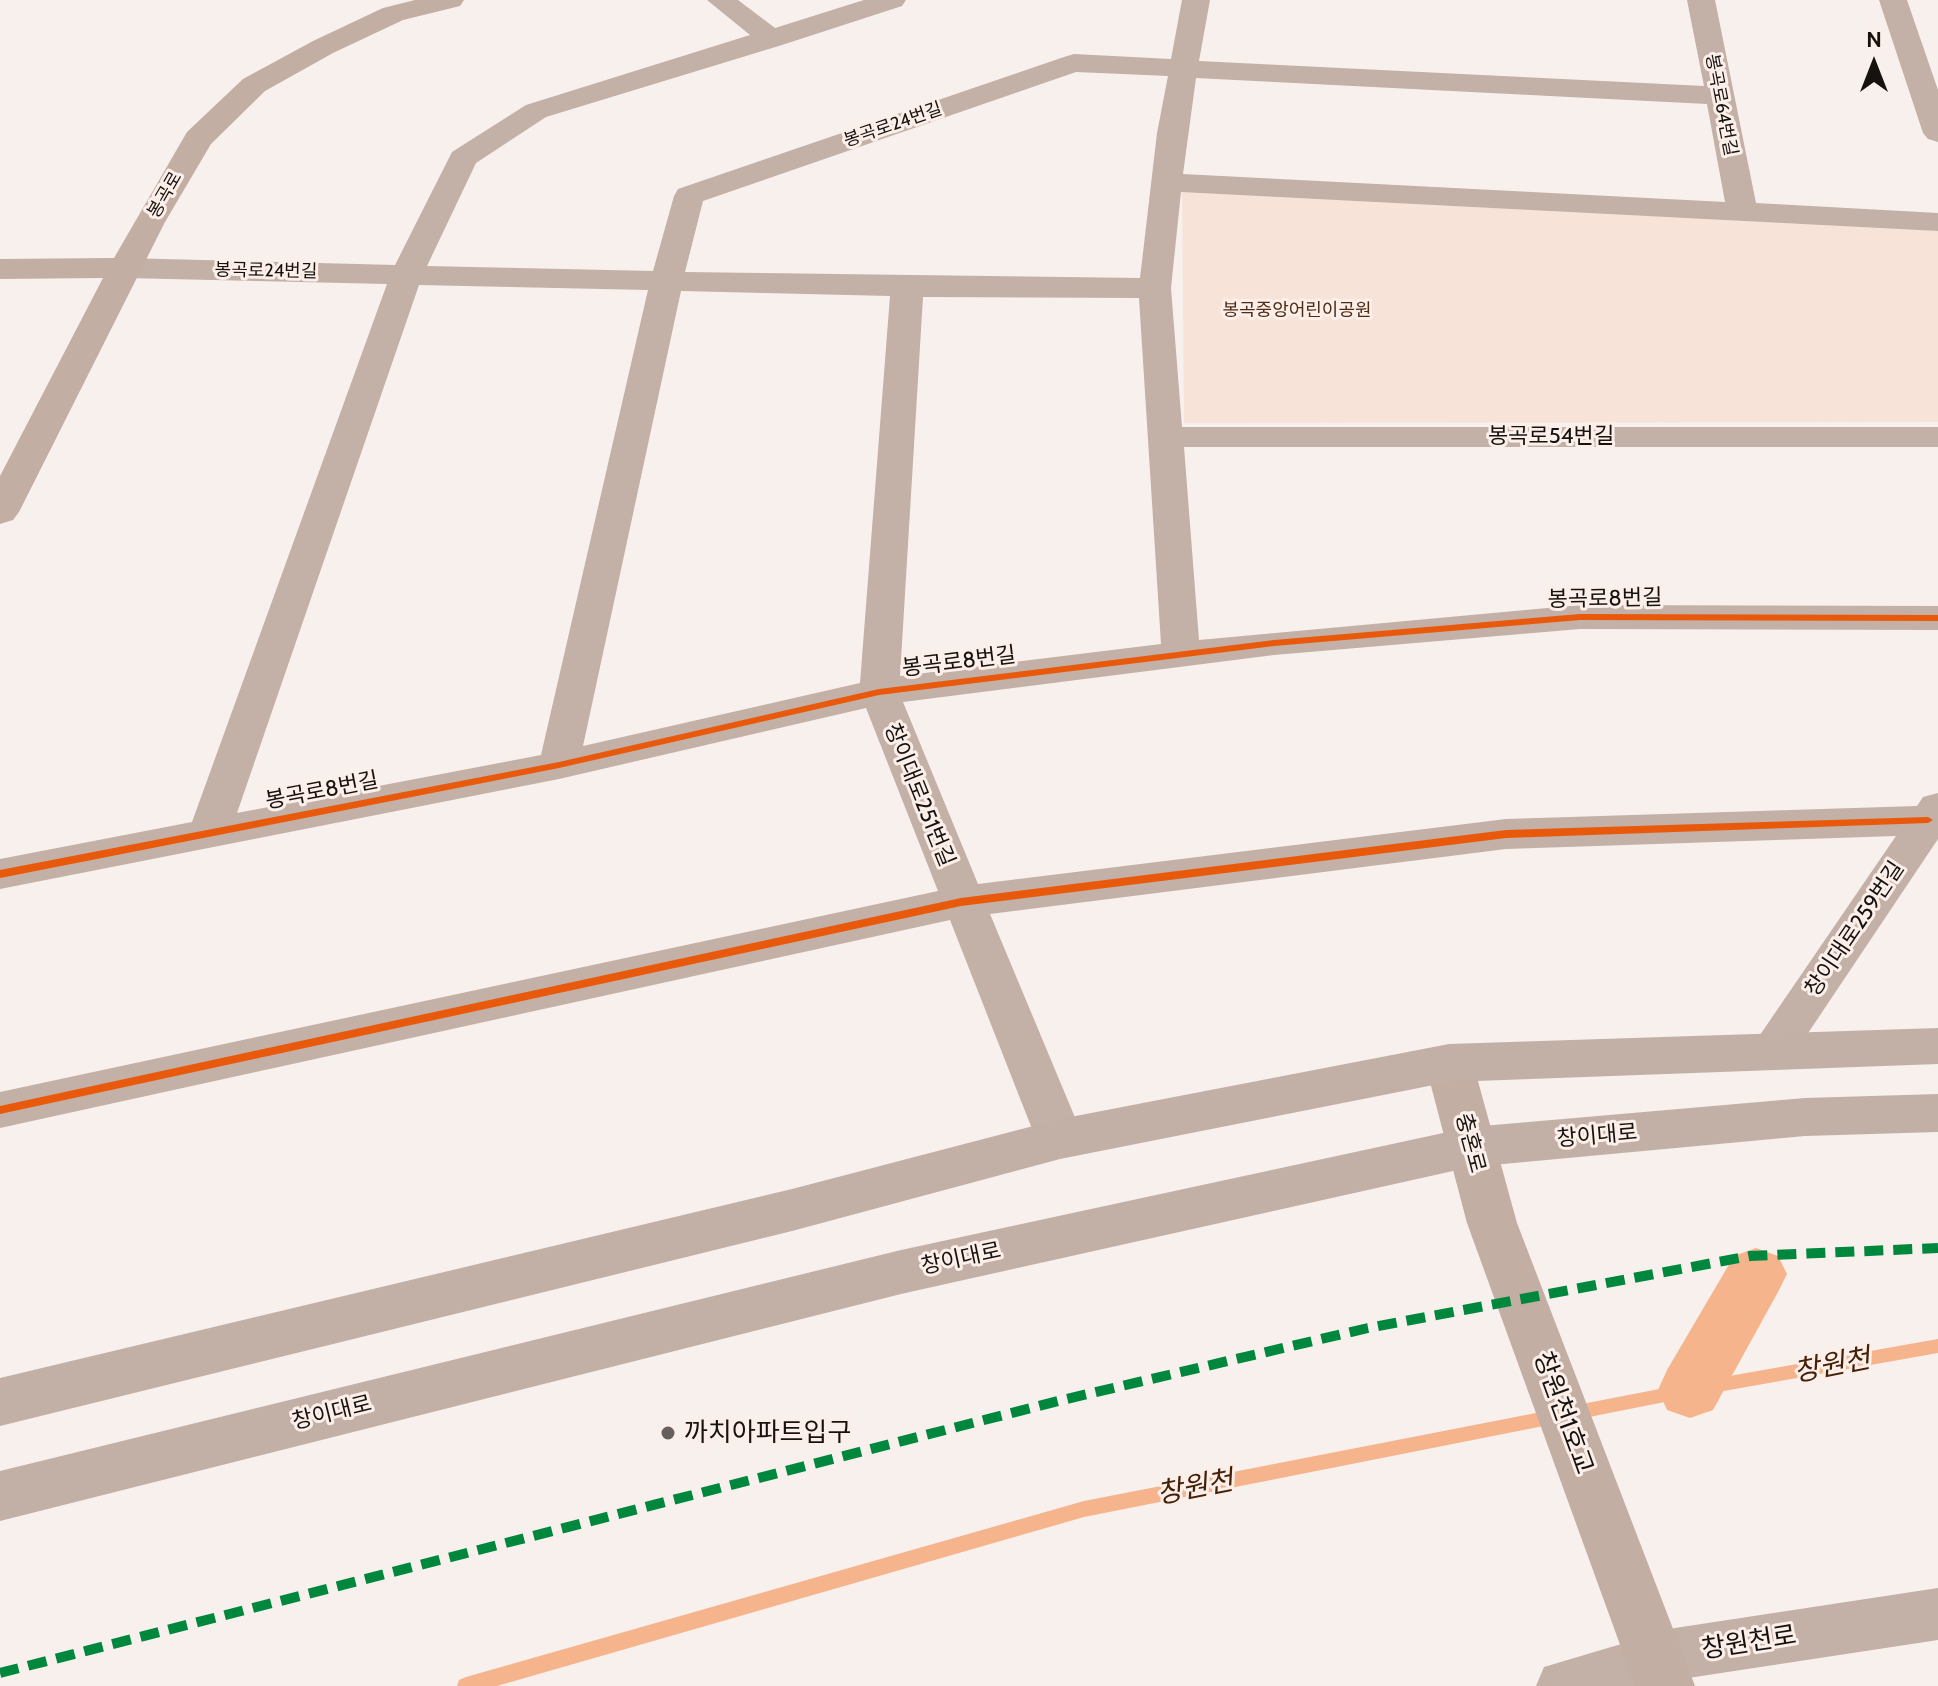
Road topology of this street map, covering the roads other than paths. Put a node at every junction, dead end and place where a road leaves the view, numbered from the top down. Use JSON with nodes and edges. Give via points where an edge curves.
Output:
{"nodes":[{"id":1,"x":450,"y":0,"type":"edge"},
{"id":2,"x":721,"y":0,"type":"edge"},
{"id":3,"x":892,"y":0,"type":"edge"},
{"id":4,"x":1196,"y":0,"type":"edge"},
{"id":5,"x":1701,"y":0,"type":"edge"},
{"id":6,"x":1893,"y":0,"type":"edge"},
{"id":7,"x":772,"y":39,"type":"junction"},
{"id":8,"x":1185,"y":67,"type":"junction"},
{"id":9,"x":1720,"y":96,"type":"junction"},
{"id":10,"x":1938,"y":133,"type":"edge"},
{"id":11,"x":1167,"y":182,"type":"junction"},
{"id":12,"x":1742,"y":209,"type":"junction"},
{"id":13,"x":1938,"y":222,"type":"edge"},
{"id":14,"x":125,"y":268,"type":"junction"},
{"id":15,"x":0,"y":269,"type":"edge"},
{"id":16,"x":407,"y":273,"type":"junction"},
{"id":17,"x":667,"y":280,"type":"junction"},
{"id":18,"x":907,"y":287,"type":"junction"},
{"id":19,"x":1155,"y":288,"type":"junction"},
{"id":20,"x":1165,"y":437,"type":"junction"},
{"id":21,"x":1938,"y":437,"type":"edge"},
{"id":22,"x":0,"y":512,"type":"edge"},
{"id":23,"x":1938,"y":618,"type":"edge"},
{"id":24,"x":1181,"y":655,"type":"junction"},
{"id":25,"x":879,"y":692,"type":"junction"},
{"id":26,"x":559,"y":765,"type":"junction"},
{"id":27,"x":1933,"y":814,"type":"edge"},
{"id":28,"x":209,"y":833,"type":"junction"},
{"id":29,"x":0,"y":874,"type":"edge"},
{"id":30,"x":961,"y":902,"type":"junction"},
{"id":31,"x":1938,"y":1046,"type":"edge"},
{"id":32,"x":1772,"y":1051,"type":"junction"},
{"id":33,"x":1449,"y":1063,"type":"junction"},
{"id":34,"x":0,"y":1110,"type":"edge"},
{"id":35,"x":1938,"y":1113,"type":"edge"},
{"id":36,"x":1060,"y":1139,"type":"junction"},
{"id":37,"x":1471,"y":1147,"type":"junction"},
{"id":38,"x":1492,"y":1223,"type":"joint"},
{"id":39,"x":0,"y":1402,"type":"edge"},
{"id":40,"x":0,"y":1496,"type":"edge"},
{"id":41,"x":1938,"y":1614,"type":"edge"},
{"id":42,"x":1660,"y":1673,"type":"edge"},
{"id":43,"x":1564,"y":1686,"type":"edge"}],
"edges":[{"from":1,"to":14,"type":"street","name":"봉곡로","via":[[393,14],[254,85],[198,139]]},
{"from":2,"to":7,"type":"street"},
{"from":3,"to":7,"type":"street"},
{"from":4,"to":8,"type":"street"},
{"from":5,"to":9,"type":"street","name":"봉곡로64번길"},
{"from":6,"to":10,"type":"street"},
{"from":7,"to":16,"type":"street","via":[[524,118],[463,158]]},
{"from":8,"to":9,"type":"street"},
{"from":8,"to":11,"type":"street"},
{"from":8,"to":17,"type":"street","name":"봉곡로24번길","via":[[1074,63],[689,196]]},
{"from":9,"to":12,"type":"street","name":"봉곡로64번길"},
{"from":11,"to":12,"type":"street"},
{"from":11,"to":19,"type":"street"},
{"from":12,"to":13,"type":"street"},
{"from":14,"to":15,"type":"street"},
{"from":14,"to":16,"type":"street","name":"봉곡로24번길"},
{"from":14,"to":22,"type":"street","name":"봉곡로"},
{"from":16,"to":17,"type":"street","name":"봉곡로24번길"},
{"from":16,"to":28,"type":"street"},
{"from":17,"to":18,"type":"street","name":"봉곡로24번길"},
{"from":17,"to":26,"type":"street"},
{"from":18,"to":19,"type":"street","name":"봉곡로24번길"},
{"from":18,"to":25,"type":"street","name":"창이대로251번길"},
{"from":19,"to":20,"type":"street"},
{"from":20,"to":21,"type":"street","name":"봉곡로54번길"},
{"from":20,"to":24,"type":"street"},
{"from":23,"to":24,"type":"street","name":"봉곡로8번길","via":[[1580,617]]},
{"from":24,"to":25,"type":"street","name":"봉곡로8번길"},
{"from":25,"to":26,"type":"street","name":"봉곡로8번길"},
{"from":25,"to":30,"type":"street","name":"창이대로251번길"},
{"from":26,"to":28,"type":"street","name":"봉곡로8번길"},
{"from":27,"to":30,"type":"street","via":[[1506,834]]},
{"from":27,"to":32,"type":"street","name":"창이대로259번길"},
{"from":28,"to":29,"type":"street","name":"봉곡로8번길"},
{"from":30,"to":34,"type":"street"},
{"from":30,"to":36,"type":"street","name":"창이대로251번길"},
{"from":31,"to":32,"type":"main road"},
{"from":32,"to":33,"type":"main road"},
{"from":33,"to":36,"type":"main road"},
{"from":33,"to":37,"type":"street","name":"충혼로"},
{"from":35,"to":37,"type":"main road","name":"창이대로","via":[[1805,1117]]},
{"from":36,"to":39,"type":"main road","via":[[792,1210]]},
{"from":37,"to":38,"type":"street","name":"충혼로"},
{"from":37,"to":40,"type":"main road","name":"창이대로","via":[[901,1272]]},
{"from":38,"to":42,"type":"street","name":"창원천1호교"},
{"from":41,"to":42,"type":"street","name":"창원천로"},
{"from":42,"to":43,"type":"street","name":"창원천로"}]}
